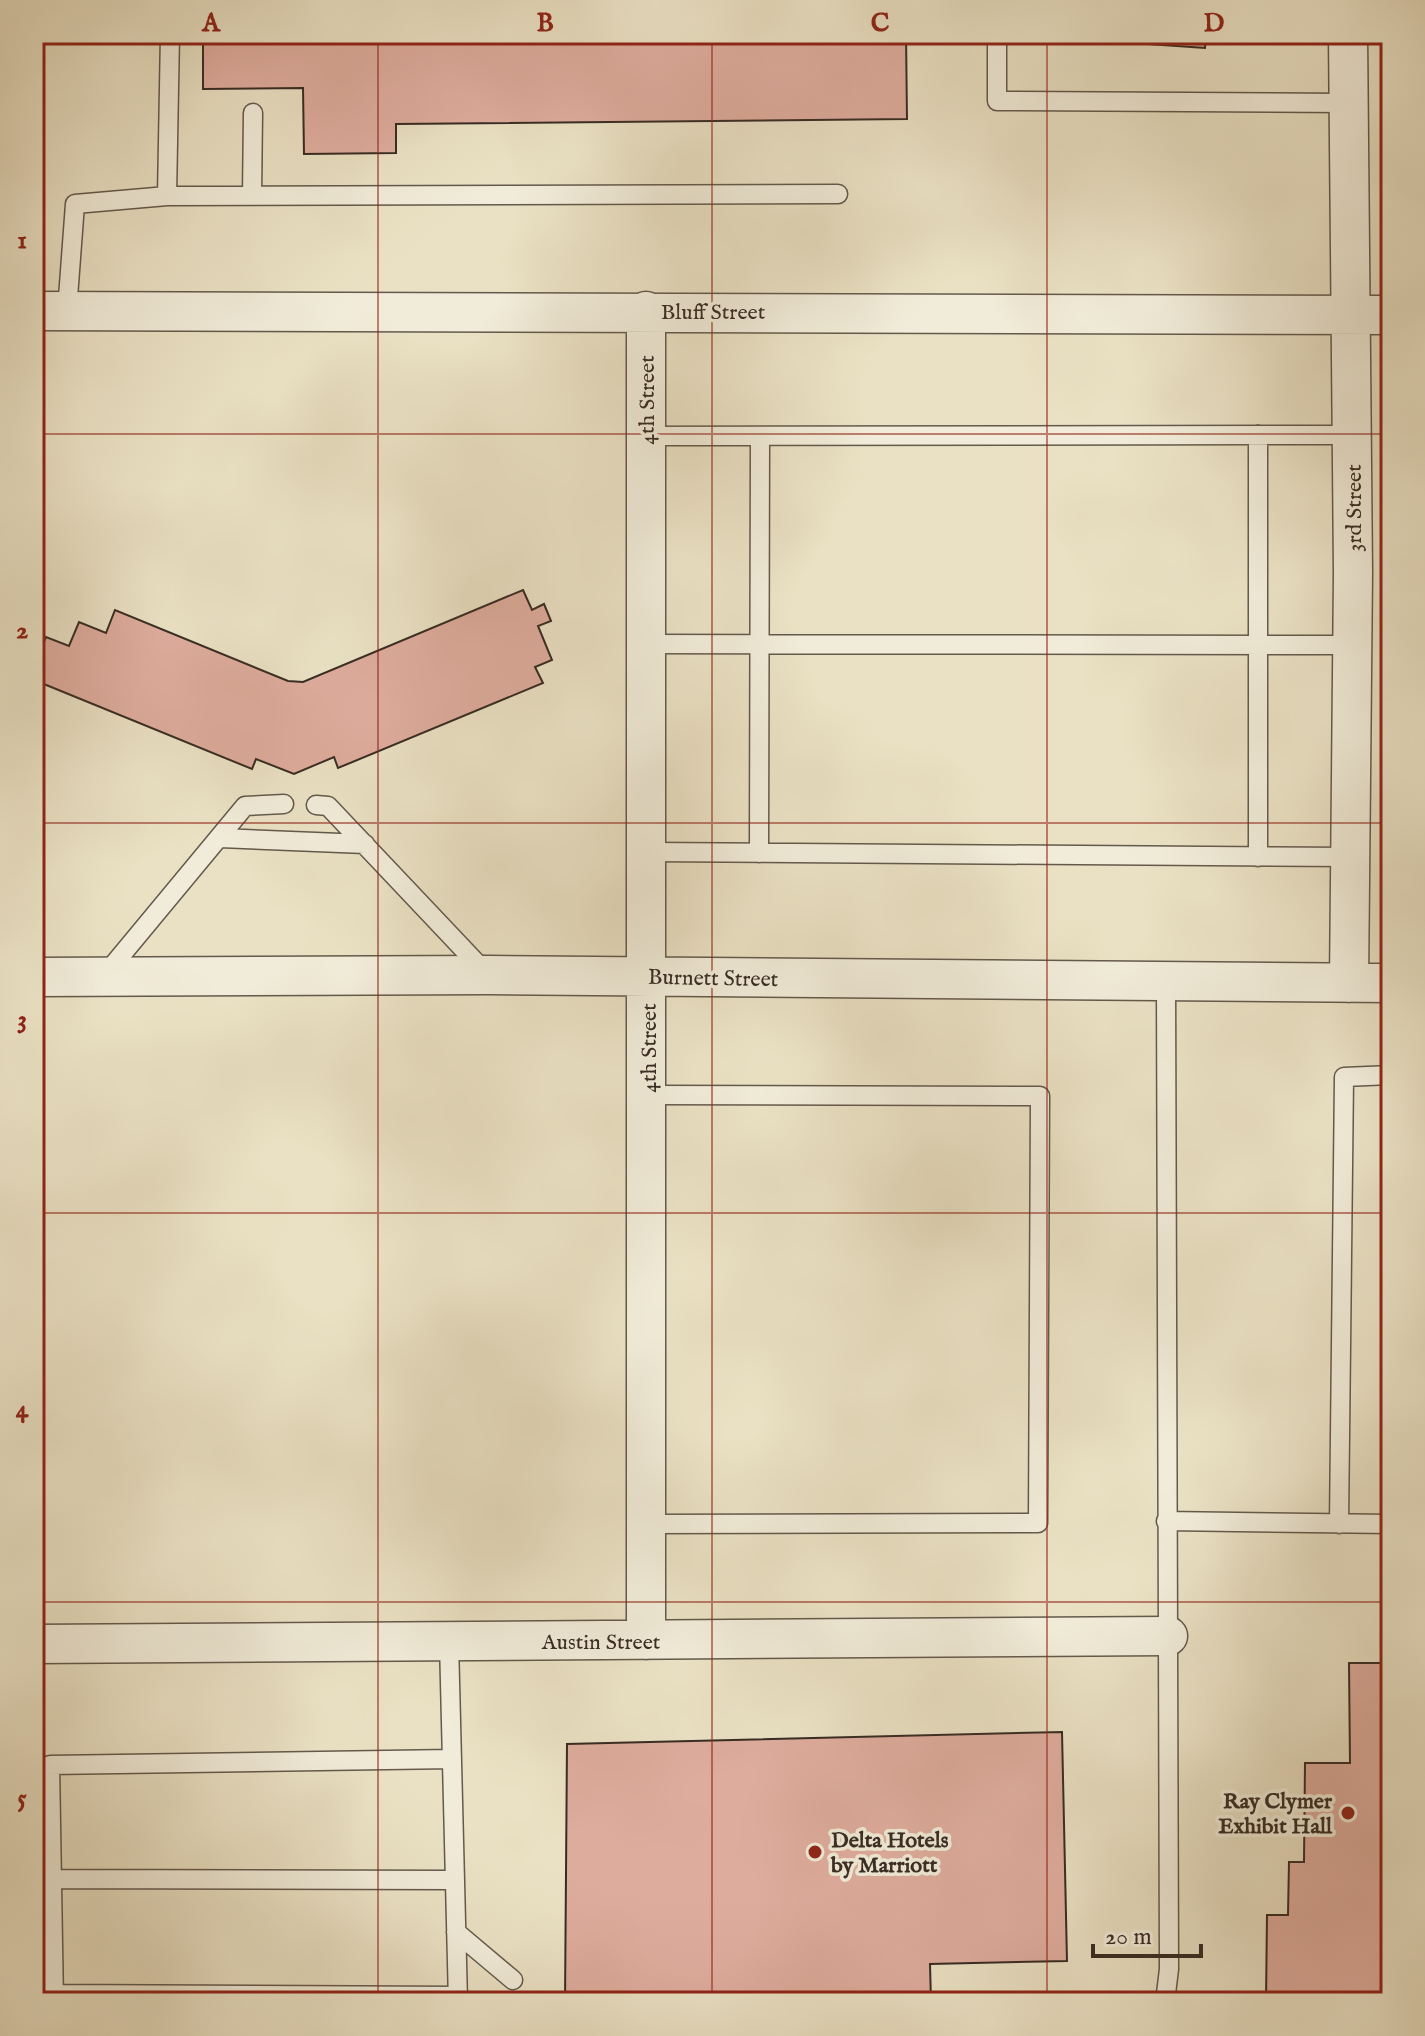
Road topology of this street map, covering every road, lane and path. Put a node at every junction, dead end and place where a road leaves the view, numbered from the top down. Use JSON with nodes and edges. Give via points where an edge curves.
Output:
{"nodes":[{"id":1,"x":170,"y":34,"type":"edge"},
{"id":2,"x":997,"y":34,"type":"edge"},
{"id":3,"x":1348,"y":34,"type":"edge"},
{"id":4,"x":1348,"y":103,"type":"junction"},
{"id":5,"x":253,"y":113,"type":"dead end"},
{"id":6,"x":838,"y":194,"type":"dead end"},
{"id":7,"x":252,"y":195,"type":"junction"},
{"id":8,"x":167,"y":196,"type":"junction"},
{"id":9,"x":51,"y":311,"type":"edge"},
{"id":10,"x":646,"y":311,"type":"junction"},
{"id":11,"x":1351,"y":315,"type":"junction"},
{"id":12,"x":1391,"y":315,"type":"edge"},
{"id":13,"x":1258,"y":435,"type":"junction"},
{"id":14,"x":1352,"y":435,"type":"junction"},
{"id":15,"x":646,"y":436,"type":"junction"},
{"id":16,"x":760,"y":436,"type":"junction"},
{"id":17,"x":646,"y":644,"type":"junction"},
{"id":18,"x":760,"y":644,"type":"junction"},
{"id":19,"x":1258,"y":645,"type":"junction"},
{"id":20,"x":1352,"y":645,"type":"junction"},
{"id":21,"x":284,"y":804,"type":"dead end"},
{"id":22,"x":316,"y":805,"type":"dead end"},
{"id":23,"x":220,"y":838,"type":"junction"},
{"id":24,"x":365,"y":844,"type":"junction"},
{"id":25,"x":647,"y":852,"type":"junction"},
{"id":26,"x":759,"y":853,"type":"junction"},
{"id":27,"x":1258,"y":857,"type":"junction"},
{"id":28,"x":1350,"y":857,"type":"junction"},
{"id":29,"x":488,"y":975,"type":"junction"},
{"id":30,"x":104,"y":976,"type":"junction"},
{"id":31,"x":648,"y":976,"type":"junction"},
{"id":32,"x":34,"y":977,"type":"edge"},
{"id":33,"x":1166,"y":981,"type":"junction"},
{"id":34,"x":1349,"y":983,"type":"junction"},
{"id":35,"x":1391,"y":983,"type":"edge"},
{"id":36,"x":1391,"y":1075,"type":"edge"},
{"id":37,"x":648,"y":1095,"type":"junction"},
{"id":38,"x":1166,"y":1521,"type":"junction"},
{"id":39,"x":646,"y":1524,"type":"junction"},
{"id":40,"x":1339,"y":1524,"type":"junction"},
{"id":41,"x":1391,"y":1524,"type":"edge"},
{"id":42,"x":1168,"y":1636,"type":"junction"},
{"id":43,"x":646,"y":1640,"type":"junction"},
{"id":44,"x":449,"y":1642,"type":"junction"},
{"id":45,"x":34,"y":1644,"type":"edge"},
{"id":46,"x":452,"y":1759,"type":"junction"},
{"id":47,"x":52,"y":1879,"type":"junction"},
{"id":48,"x":455,"y":1880,"type":"junction"},
{"id":49,"x":456,"y":1932,"type":"junction"},
{"id":50,"x":513,"y":1980,"type":"dead end"},
{"id":51,"x":54,"y":1998,"type":"edge"},
{"id":52,"x":458,"y":1999,"type":"edge"},
{"id":53,"x":1165,"y":2002,"type":"edge"}],
"edges":[{"from":1,"to":8,"type":"lane"},
{"from":2,"to":4,"type":"lane","via":[[997,101]]},
{"from":3,"to":4,"type":"street","name":"3rd Street"},
{"from":4,"to":11,"type":"street","name":"3rd Street"},
{"from":5,"to":7,"type":"lane"},
{"from":6,"to":7,"type":"lane"},
{"from":7,"to":8,"type":"lane"},
{"from":8,"to":9,"type":"lane","via":[[75,204]]},
{"from":9,"to":10,"type":"street","name":"Bluff Street"},
{"from":10,"to":11,"type":"street","name":"Bluff Street"},
{"from":10,"to":15,"type":"street","name":"4th Street"},
{"from":11,"to":12,"type":"street","name":"Bluff Street"},
{"from":11,"to":14,"type":"street","name":"3rd Street"},
{"from":13,"to":14,"type":"lane"},
{"from":13,"to":16,"type":"lane"},
{"from":13,"to":19,"type":"lane"},
{"from":14,"to":20,"type":"street","name":"3rd Street"},
{"from":15,"to":16,"type":"lane"},
{"from":15,"to":17,"type":"street","name":"4th Street"},
{"from":16,"to":18,"type":"lane"},
{"from":17,"to":18,"type":"lane"},
{"from":17,"to":25,"type":"street","name":"4th Street"},
{"from":18,"to":19,"type":"lane"},
{"from":18,"to":26,"type":"lane"},
{"from":19,"to":20,"type":"lane"},
{"from":19,"to":27,"type":"lane"},
{"from":20,"to":28,"type":"street","name":"3rd Street"},
{"from":21,"to":23,"type":"lane","via":[[245,806]]},
{"from":22,"to":24,"type":"lane","via":[[328,806]]},
{"from":23,"to":24,"type":"lane"},
{"from":23,"to":30,"type":"lane"},
{"from":24,"to":29,"type":"lane"},
{"from":25,"to":26,"type":"lane"},
{"from":25,"to":31,"type":"street","name":"4th Street"},
{"from":26,"to":27,"type":"lane"},
{"from":27,"to":28,"type":"lane"},
{"from":28,"to":34,"type":"street","name":"3rd Street"},
{"from":29,"to":30,"type":"street","name":"Burnett Street"},
{"from":29,"to":31,"type":"street","name":"Burnett Street"},
{"from":30,"to":32,"type":"street","name":"Burnett Street"},
{"from":31,"to":33,"type":"street","name":"Burnett Street"},
{"from":31,"to":37,"type":"street","name":"4th Street"},
{"from":33,"to":34,"type":"street","name":"Burnett Street"},
{"from":33,"to":38,"type":"lane"},
{"from":34,"to":35,"type":"street","name":"Burnett Street"},
{"from":36,"to":40,"type":"lane","via":[[1344,1077]]},
{"from":37,"to":39,"type":"street","name":"4th Street"},
{"from":37,"to":39,"type":"lane","via":[[1040,1096],[1039,1328],[1038,1523]]},
{"from":38,"to":40,"type":"lane"},
{"from":38,"to":42,"type":"lane"},
{"from":39,"to":43,"type":"street","name":"4th Street"},
{"from":40,"to":41,"type":"lane"},
{"from":42,"to":43,"type":"street","name":"Austin Street"},
{"from":42,"to":53,"type":"lane"},
{"from":43,"to":44,"type":"street","name":"Austin Street"},
{"from":44,"to":45,"type":"street","name":"Austin Street"},
{"from":44,"to":46,"type":"lane"},
{"from":46,"to":47,"type":"lane","via":[[50,1765]]},
{"from":46,"to":48,"type":"lane"},
{"from":47,"to":48,"type":"lane"},
{"from":47,"to":51,"type":"lane"},
{"from":48,"to":49,"type":"lane"},
{"from":49,"to":50,"type":"lane"},
{"from":49,"to":52,"type":"lane"},
{"from":51,"to":52,"type":"lane"}]}
